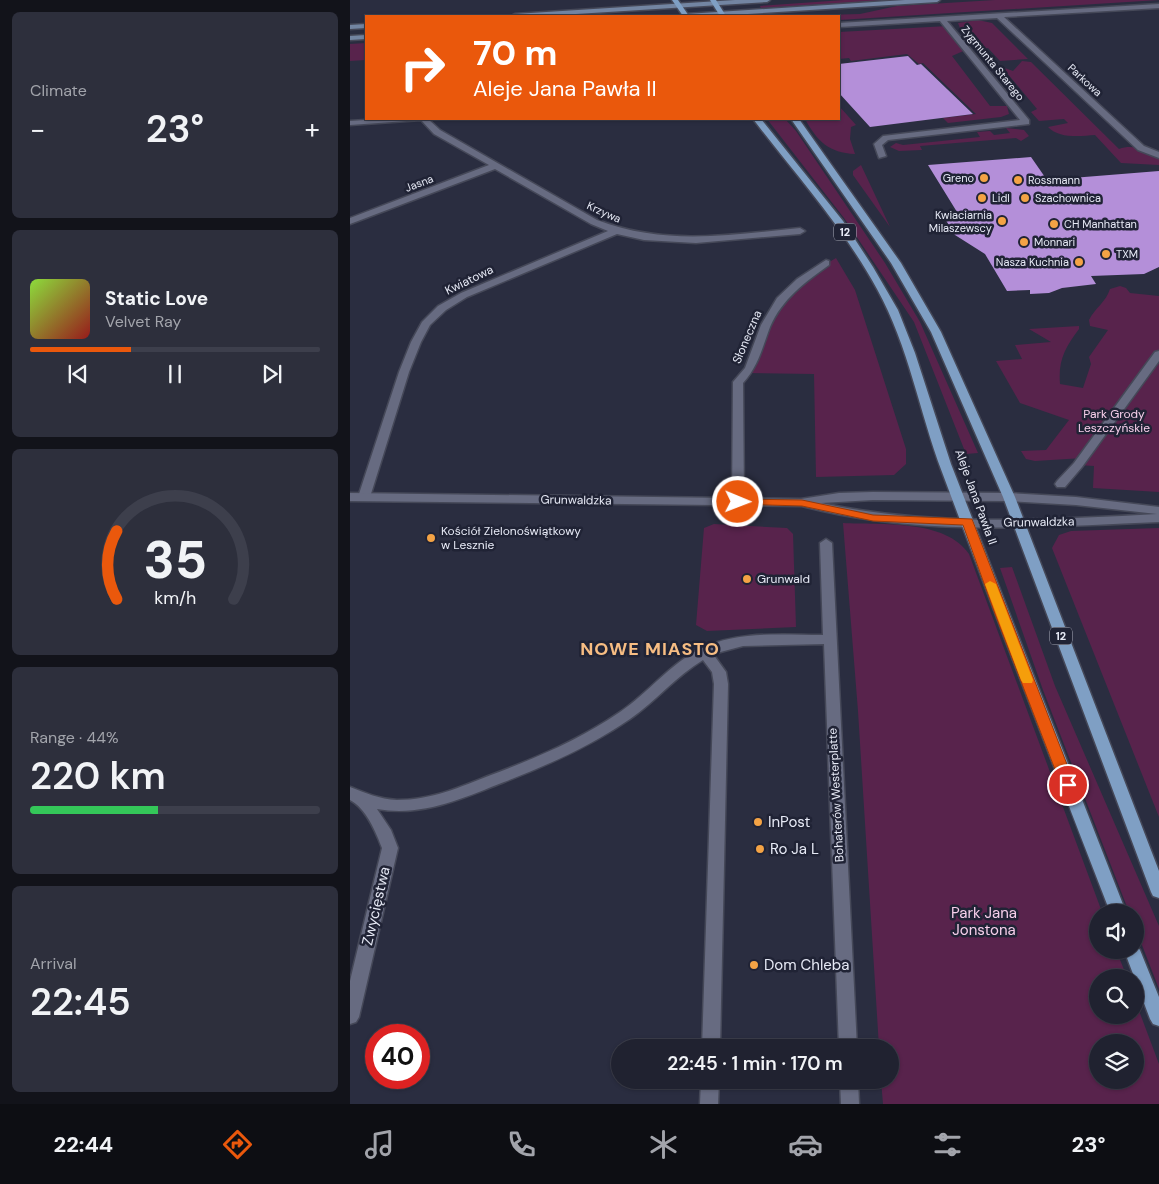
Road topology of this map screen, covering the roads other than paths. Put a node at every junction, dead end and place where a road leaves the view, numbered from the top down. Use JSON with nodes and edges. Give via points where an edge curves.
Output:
{"nodes":[{"id":1,"x":767,"y":0,"type":"edge"},
{"id":2,"x":937,"y":0,"type":"edge"},
{"id":3,"x":714,"y":2,"type":"edge"},
{"id":4,"x":677,"y":3,"type":"edge"},
{"id":5,"x":1159,"y":6,"type":"edge"},
{"id":6,"x":527,"y":15,"type":"edge"},
{"id":7,"x":685,"y":15,"type":"edge"},
{"id":8,"x":722,"y":15,"type":"edge"},
{"id":9,"x":999,"y":16,"type":"junction"},
{"id":10,"x":942,"y":19,"type":"junction"},
{"id":11,"x":840,"y":25,"type":"edge"},
{"id":12,"x":365,"y":26,"type":"edge"},
{"id":13,"x":350,"y":27,"type":"edge"},
{"id":14,"x":365,"y":37,"type":"edge"},
{"id":15,"x":350,"y":38,"type":"edge"},
{"id":16,"x":401,"y":120,"type":"edge"},
{"id":17,"x":425,"y":120,"type":"edge"},
{"id":18,"x":759,"y":120,"type":"edge"},
{"id":19,"x":796,"y":120,"type":"edge"},
{"id":20,"x":350,"y":123,"type":"edge"},
{"id":21,"x":1159,"y":155,"type":"edge"},
{"id":22,"x":882,"y":156,"type":"dead end"},
{"id":23,"x":495,"y":166,"type":"junction"},
{"id":24,"x":350,"y":221,"type":"edge"},
{"id":25,"x":614,"y":231,"type":"junction"},
{"id":26,"x":800,"y":231,"type":"dead end"},
{"id":27,"x":826,"y":264,"type":"dead end"},
{"id":28,"x":1159,"y":354,"type":"edge"},
{"id":29,"x":1061,"y":484,"type":"dead end"},
{"id":30,"x":958,"y":496,"type":"junction"},
{"id":31,"x":350,"y":497,"type":"edge"},
{"id":32,"x":364,"y":497,"type":"junction"},
{"id":33,"x":1009,"y":497,"type":"junction"},
{"id":34,"x":738,"y":502,"type":"junction"},
{"id":35,"x":802,"y":503,"type":"junction"},
{"id":36,"x":1159,"y":511,"type":"edge"},
{"id":37,"x":1159,"y":518,"type":"edge"},
{"id":38,"x":968,"y":522,"type":"junction"},
{"id":39,"x":1019,"y":523,"type":"junction"},
{"id":40,"x":826,"y":542,"type":"dead end"},
{"id":41,"x":830,"y":639,"type":"junction"},
{"id":42,"x":705,"y":652,"type":"junction"},
{"id":43,"x":357,"y":797,"type":"edge"},
{"id":44,"x":1159,"y":892,"type":"edge"},
{"id":45,"x":1115,"y":904,"type":"edge"},
{"id":46,"x":1136,"y":959,"type":"edge"},
{"id":47,"x":350,"y":1017,"type":"edge"},
{"id":48,"x":1159,"y":1019,"type":"edge"},
{"id":49,"x":711,"y":1039,"type":"edge"},
{"id":50,"x":848,"y":1039,"type":"edge"},
{"id":51,"x":710,"y":1089,"type":"edge"},
{"id":52,"x":849,"y":1089,"type":"edge"},
{"id":53,"x":709,"y":1104,"type":"edge"},
{"id":54,"x":850,"y":1104,"type":"edge"}],
"edges":[{"from":1,"to":3,"type":"main road"},
{"from":2,"to":8,"type":"main road"},
{"from":3,"to":4,"type":"main road"},
{"from":3,"to":8,"type":"main road"},
{"from":4,"to":6,"type":"main road"},
{"from":4,"to":7,"type":"main road"},
{"from":5,"to":9,"type":"street","name":"Zygmunta Starego"},
{"from":9,"to":10,"type":"street","name":"Zygmunta Starego"},
{"from":9,"to":21,"type":"street","name":"Parkowa","via":[[1141,148]]},
{"from":10,"to":11,"type":"street","name":"Zygmunta Starego"},
{"from":10,"to":22,"type":"street","name":"Zygmunta Starego","via":[[1026,122],[886,138],[878,144]]},
{"from":12,"to":13,"type":"main road"},
{"from":14,"to":15,"type":"main road"},
{"from":16,"to":20,"type":"street"},
{"from":17,"to":23,"type":"street","name":"Krzywa","via":[[437,132]]},
{"from":18,"to":30,"type":"main road","name":"Aleje Jana Pawła II","number":"12","via":[[858,249],[884,291]]},
{"from":19,"to":33,"type":"main road","name":"Aleje Jana Pawła II","number":"12","via":[[911,288],[936,332]]},
{"from":23,"to":24,"type":"street","name":"Jasna"},
{"from":23,"to":25,"type":"street","name":"Krzywa"},
{"from":25,"to":26,"type":"street","name":"Krzywa","via":[[673,240],[698,240]]},
{"from":25,"to":32,"type":"street","name":"Kwiatowa","via":[[464,295],[442,308],[426,324],[404,372]]},
{"from":27,"to":34,"type":"street","name":"Słoneczna","via":[[800,281],[781,300],[766,325],[750,369],[738,382]]},
{"from":28,"to":29,"type":"street"},
{"from":30,"to":33,"type":"street","name":"Grunwaldzka"},
{"from":30,"to":35,"type":"street","name":"Grunwaldzka","via":[[847,496]]},
{"from":30,"to":38,"type":"main road","name":"Aleje Jana Pawła II","number":"12"},
{"from":31,"to":32,"type":"street","name":"Grunwaldzka"},
{"from":32,"to":34,"type":"street","name":"Grunwaldzka"},
{"from":33,"to":36,"type":"street","name":"Grunwaldzka"},
{"from":33,"to":39,"type":"main road","name":"Aleje Jana Pawła II","number":"12"},
{"from":34,"to":35,"type":"street","name":"Grunwaldzka"},
{"from":35,"to":38,"type":"street","name":"Grunwaldzka","via":[[873,518]]},
{"from":37,"to":39,"type":"street","name":"Grunwaldzka"},
{"from":38,"to":39,"type":"street","name":"Grunwaldzka"},
{"from":38,"to":45,"type":"main road","name":"Aleje Jana Pawła II","number":"12","via":[[1000,614]]},
{"from":39,"to":44,"type":"main road","name":"Aleje Jana Pawła II","number":"12"},
{"from":40,"to":41,"type":"street","name":"Bohaterów Westerplatte"},
{"from":41,"to":42,"type":"street","via":[[747,642]]},
{"from":41,"to":50,"type":"street","name":"Bohaterów Westerplatte"},
{"from":42,"to":43,"type":"street","via":[[628,714],[589,739],[538,763],[445,799],[396,806]]},
{"from":42,"to":49,"type":"street","via":[[719,672],[721,684]]},
{"from":43,"to":47,"type":"street","name":"Zwycięstwa","via":[[383,830],[390,848]]},
{"from":46,"to":48,"type":"main road"},
{"from":51,"to":53,"type":"street"},
{"from":52,"to":54,"type":"street"}]}
